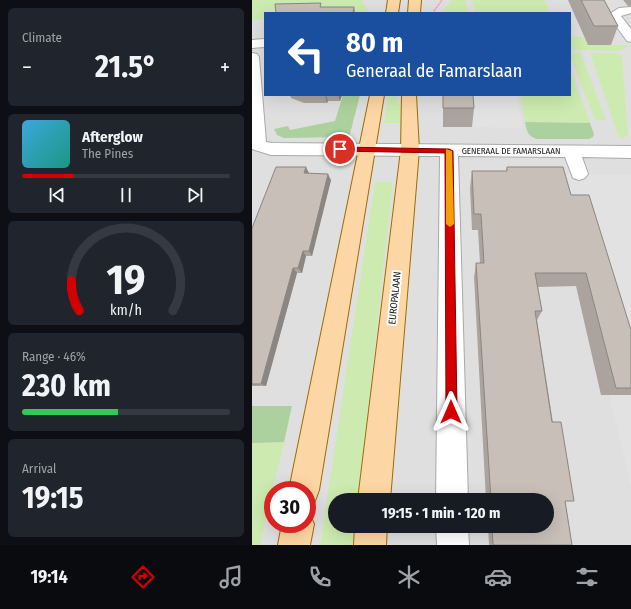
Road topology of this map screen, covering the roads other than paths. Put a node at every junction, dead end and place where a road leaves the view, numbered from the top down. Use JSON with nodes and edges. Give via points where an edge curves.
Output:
{"nodes":[{"id":1,"x":394,"y":0,"type":"edge"},
{"id":2,"x":415,"y":0,"type":"edge"},
{"id":3,"x":631,"y":10,"type":"edge"},
{"id":4,"x":392,"y":12,"type":"edge"},
{"id":5,"x":414,"y":12,"type":"edge"},
{"id":6,"x":631,"y":38,"type":"edge"},
{"id":7,"x":264,"y":43,"type":"edge"},
{"id":8,"x":252,"y":44,"type":"edge"},
{"id":9,"x":252,"y":57,"type":"edge"},
{"id":10,"x":377,"y":96,"type":"edge"},
{"id":11,"x":409,"y":96,"type":"edge"},
{"id":12,"x":255,"y":147,"type":"edge"},
{"id":13,"x":367,"y":150,"type":"junction"},
{"id":14,"x":410,"y":150,"type":"junction"},
{"id":15,"x":449,"y":151,"type":"junction"},
{"id":16,"x":572,"y":152,"type":"junction"},
{"id":17,"x":631,"y":152,"type":"edge"},
{"id":18,"x":579,"y":174,"type":"dead end"},
{"id":19,"x":306,"y":481,"type":"edge"},
{"id":20,"x":375,"y":493,"type":"edge"},
{"id":21,"x":452,"y":493,"type":"edge"},
{"id":22,"x":296,"y":533,"type":"edge"},
{"id":23,"x":371,"y":533,"type":"edge"},
{"id":24,"x":452,"y":533,"type":"edge"},
{"id":25,"x":294,"y":545,"type":"edge"},
{"id":26,"x":370,"y":545,"type":"edge"},
{"id":27,"x":453,"y":545,"type":"edge"}],
"edges":[{"from":1,"to":4,"type":"main road"},
{"from":2,"to":5,"type":"main road"},
{"from":3,"to":6,"type":"street","via":[[623,10],[614,15]]},
{"from":7,"to":8,"type":"street"},
{"from":9,"to":12,"type":"street"},
{"from":10,"to":13,"type":"main road"},
{"from":11,"to":14,"type":"main road","name":"EUROPALAAN"},
{"from":12,"to":13,"type":"street","name":"GENERAAL DE FAMARSLAAN","via":[[271,150]]},
{"from":13,"to":14,"type":"street","name":"GENERAAL DE FAMARSLAAN"},
{"from":13,"to":19,"type":"main road"},
{"from":14,"to":15,"type":"street","name":"GENERAAL DE FAMARSLAAN"},
{"from":14,"to":20,"type":"main road","name":"EUROPALAAN"},
{"from":15,"to":16,"type":"street","name":"GENERAAL DE FAMARSLAAN"},
{"from":15,"to":21,"type":"street"},
{"from":16,"to":17,"type":"street","name":"GENERAAL DE FAMARSLAAN"},
{"from":16,"to":18,"type":"street"},
{"from":22,"to":25,"type":"main road"},
{"from":23,"to":26,"type":"main road"},
{"from":24,"to":27,"type":"street"}]}
